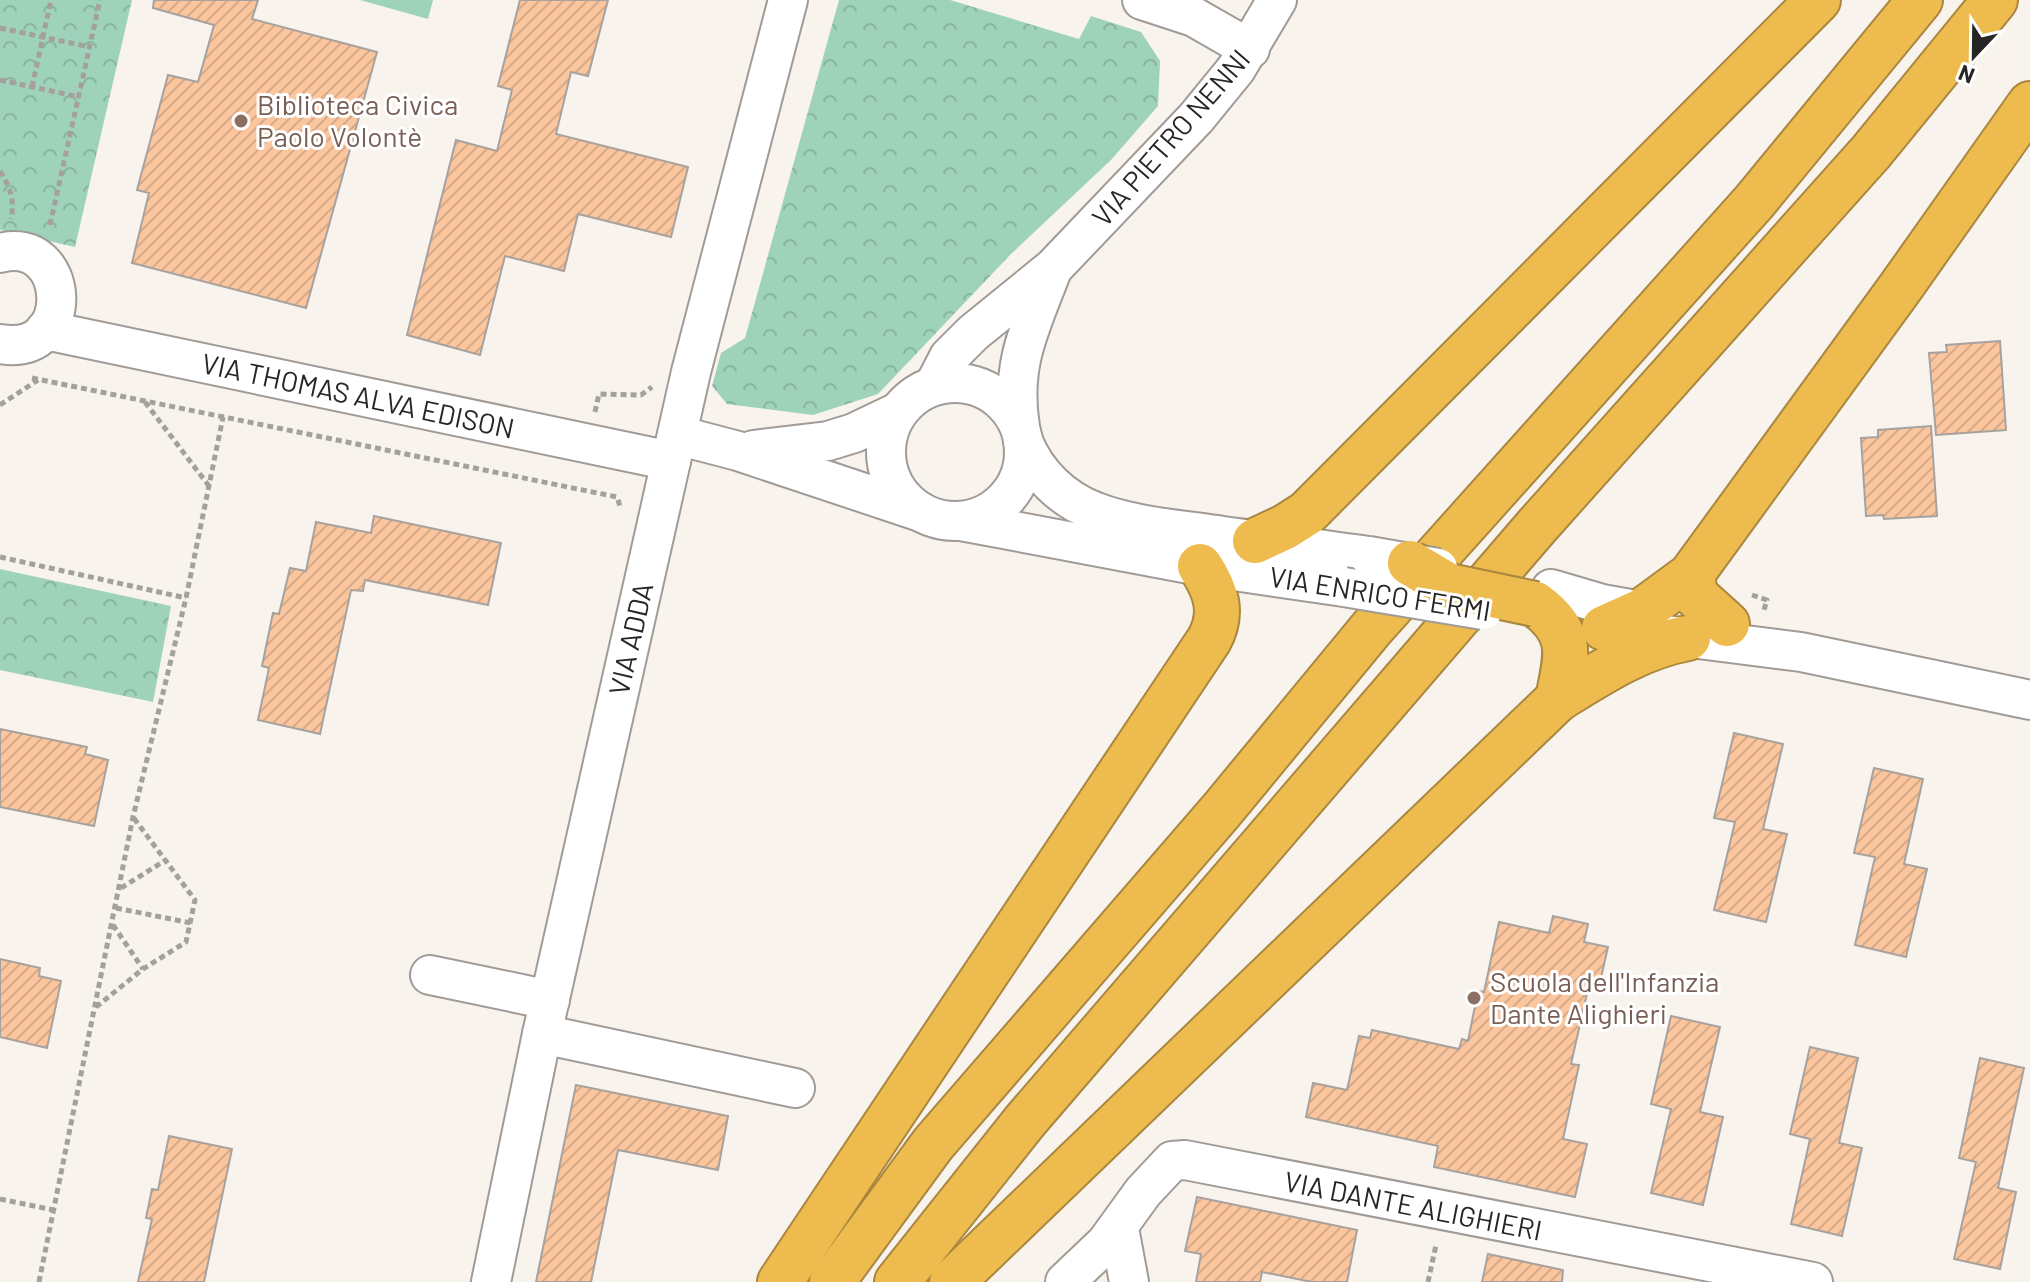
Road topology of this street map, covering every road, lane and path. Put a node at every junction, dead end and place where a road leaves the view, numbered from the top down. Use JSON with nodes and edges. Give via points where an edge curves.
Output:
{"nodes":[{"id":1,"x":51,"y":0,"type":"edge"},
{"id":2,"x":100,"y":0,"type":"edge"},
{"id":3,"x":788,"y":0,"type":"edge"},
{"id":4,"x":1142,"y":0,"type":"edge"},
{"id":5,"x":1277,"y":0,"type":"edge"},
{"id":6,"x":1818,"y":0,"type":"edge"},
{"id":7,"x":1920,"y":0,"type":"edge"},
{"id":8,"x":1995,"y":0,"type":"edge"},
{"id":9,"x":0,"y":28,"type":"edge"},
{"id":10,"x":43,"y":37,"type":"junction"},
{"id":11,"x":90,"y":47,"type":"junction"},
{"id":12,"x":1250,"y":49,"type":"junction"},
{"id":13,"x":0,"y":80,"type":"edge"},
{"id":14,"x":32,"y":87,"type":"junction"},
{"id":15,"x":79,"y":97,"type":"junction"},
{"id":16,"x":2030,"y":104,"type":"edge"},
{"id":17,"x":0,"y":171,"type":"edge"},
{"id":18,"x":16,"y":256,"type":"edge"},
{"id":19,"x":1053,"y":268,"type":"junction"},
{"id":20,"x":45,"y":330,"type":"junction"},
{"id":21,"x":0,"y":344,"type":"edge"},
{"id":22,"x":26,"y":376,"type":"dead end"},
{"id":23,"x":39,"y":380,"type":"junction"},
{"id":24,"x":934,"y":386,"type":"junction"},
{"id":25,"x":144,"y":401,"type":"junction"},
{"id":26,"x":0,"y":405,"type":"edge"},
{"id":27,"x":898,"y":412,"type":"junction"},
{"id":28,"x":223,"y":417,"type":"junction"},
{"id":29,"x":1022,"y":434,"type":"junction"},
{"id":30,"x":674,"y":448,"type":"junction"},
{"id":31,"x":738,"y":451,"type":"junction"},
{"id":32,"x":210,"y":487,"type":"junction"},
{"id":33,"x":921,"y":512,"type":"junction"},
{"id":34,"x":619,"y":521,"type":"dead end"},
{"id":35,"x":961,"y":521,"type":"junction"},
{"id":36,"x":1255,"y":541,"type":"junction"},
{"id":37,"x":0,"y":557,"type":"edge"},
{"id":38,"x":1389,"y":560,"type":"joint"},
{"id":39,"x":1200,"y":566,"type":"junction"},
{"id":40,"x":1691,"y":575,"type":"junction"},
{"id":41,"x":186,"y":598,"type":"junction"},
{"id":42,"x":1541,"y":608,"type":"junction"},
{"id":43,"x":1623,"y":620,"type":"junction"},
{"id":44,"x":1708,"y":631,"type":"junction"},
{"id":45,"x":1558,"y":699,"type":"junction"},
{"id":46,"x":2030,"y":700,"type":"edge"},
{"id":47,"x":133,"y":817,"type":"junction"},
{"id":48,"x":166,"y":860,"type":"junction"},
{"id":49,"x":120,"y":888,"type":"junction"},
{"id":50,"x":116,"y":908,"type":"junction"},
{"id":51,"x":191,"y":923,"type":"junction"},
{"id":52,"x":113,"y":925,"type":"junction"},
{"id":53,"x":143,"y":969,"type":"junction"},
{"id":54,"x":430,"y":975,"type":"dead end"},
{"id":55,"x":95,"y":1008,"type":"junction"},
{"id":56,"x":546,"y":1017,"type":"junction"},
{"id":57,"x":795,"y":1088,"type":"dead end"},
{"id":58,"x":0,"y":1199,"type":"edge"},
{"id":59,"x":54,"y":1210,"type":"junction"},
{"id":60,"x":1119,"y":1228,"type":"junction"},
{"id":61,"x":39,"y":1282,"type":"edge"},
{"id":62,"x":491,"y":1282,"type":"edge"},
{"id":63,"x":780,"y":1282,"type":"edge"},
{"id":64,"x":832,"y":1282,"type":"edge"},
{"id":65,"x":897,"y":1282,"type":"edge"},
{"id":66,"x":952,"y":1282,"type":"edge"},
{"id":67,"x":1065,"y":1282,"type":"edge"},
{"id":68,"x":1129,"y":1282,"type":"edge"},
{"id":69,"x":1813,"y":1282,"type":"edge"}],
"edges":[{"from":1,"to":10,"type":"path"},
{"from":2,"to":11,"type":"path"},
{"from":3,"to":30,"type":"street","name":"VIA ADDA"},
{"from":4,"to":12,"type":"street","via":[[1194,17]]},
{"from":5,"to":12,"type":"street","name":"VIA PIETRO NENNI"},
{"from":6,"to":36,"type":"highway","via":[[1307,513]]},
{"from":7,"to":64,"type":"highway","via":[[1754,202],[1372,628],[933,1144]]},
{"from":8,"to":65,"type":"highway","via":[[1871,152],[1537,526],[1036,1109]]},
{"from":9,"to":10,"type":"path"},
{"from":10,"to":11,"type":"path"},
{"from":10,"to":14,"type":"path"},
{"from":11,"to":15,"type":"path"},
{"from":12,"to":19,"type":"street","name":"VIA PIETRO NENNI","via":[[1168,149]]},
{"from":13,"to":14,"type":"path"},
{"from":14,"to":15,"type":"path"},
{"from":15,"to":18,"type":"path"},
{"from":16,"to":40,"type":"highway"},
{"from":17,"to":18,"type":"path","via":[[10,187]]},
{"from":18,"to":20,"type":"street","via":[[51,274],[57,288],[54,318]]},
{"from":19,"to":24,"type":"street","name":"VIA PIETRO NENNI","via":[[973,333],[949,357]]},
{"from":19,"to":29,"type":"street","name":"VIA PIETRO NENNI","via":[[1020,354],[1016,392]]},
{"from":20,"to":21,"type":"street","via":[[19,345]]},
{"from":20,"to":30,"type":"street","name":"VIA THOMAS ALVA EDISON"},
{"from":22,"to":23,"type":"path"},
{"from":23,"to":25,"type":"path"},
{"from":23,"to":26,"type":"path"},
{"from":24,"to":27,"type":"street"},
{"from":24,"to":29,"type":"street","via":[[968,384],[984,389],[1011,411]]},
{"from":25,"to":28,"type":"path"},
{"from":25,"to":32,"type":"path"},
{"from":27,"to":31,"type":"street","via":[[828,441]]},
{"from":27,"to":33,"type":"street","via":[[886,442],[888,467],[897,490]]},
{"from":28,"to":32,"type":"path"},
{"from":28,"to":34,"type":"path","via":[[617,497],[622,505]]},
{"from":29,"to":35,"type":"street","via":[[1022,469],[1010,495],[989,513]]},
{"from":29,"to":36,"type":"street","name":"VIA ENRICO FERMI","via":[[1029,456],[1051,484],[1097,513]]},
{"from":30,"to":31,"type":"street"},
{"from":30,"to":56,"type":"street","name":"VIA ADDA"},
{"from":31,"to":33,"type":"street"},
{"from":32,"to":41,"type":"path"},
{"from":33,"to":35,"type":"street"},
{"from":35,"to":39,"type":"street","name":"VIA ENRICO FERMI"},
{"from":36,"to":38,"type":"street","name":"VIA ENRICO FERMI"},
{"from":37,"to":41,"type":"path"},
{"from":38,"to":42,"type":"highway","bridge":true,"via":[[1449,586]]},
{"from":39,"to":42,"type":"street","name":"VIA ENRICO FERMI","bridge":true},
{"from":39,"to":63,"type":"highway","via":[[1218,606],[1209,640]]},
{"from":40,"to":43,"type":"highway"},
{"from":40,"to":44,"type":"highway"},
{"from":41,"to":47,"type":"path"},
{"from":42,"to":43,"type":"street","name":"VIA ENRICO FERMI","via":[[1602,604]]},
{"from":42,"to":45,"type":"highway","via":[[1563,635],[1567,653]]},
{"from":43,"to":44,"type":"street","name":"VIA ENRICO FERMI"},
{"from":44,"to":45,"type":"highway","via":[[1646,649]]},
{"from":44,"to":46,"type":"street","name":"VIA ENRICO FERMI"},
{"from":45,"to":66,"type":"highway"},
{"from":47,"to":48,"type":"path"},
{"from":47,"to":49,"type":"path"},
{"from":48,"to":49,"type":"path"},
{"from":48,"to":51,"type":"path","via":[[195,900]]},
{"from":49,"to":50,"type":"path"},
{"from":50,"to":51,"type":"path"},
{"from":50,"to":52,"type":"path"},
{"from":51,"to":53,"type":"path","via":[[186,942]]},
{"from":52,"to":53,"type":"path"},
{"from":52,"to":55,"type":"path"},
{"from":53,"to":55,"type":"path"},
{"from":54,"to":56,"type":"street"},
{"from":55,"to":59,"type":"path"},
{"from":56,"to":57,"type":"street"},
{"from":56,"to":62,"type":"street","name":"VIA ADDA"},
{"from":58,"to":59,"type":"path"},
{"from":59,"to":61,"type":"path"},
{"from":60,"to":67,"type":"street","name":"VIA DANTE ALIGHIERI"},
{"from":60,"to":68,"type":"street"},
{"from":60,"to":69,"type":"street","name":"VIA DANTE ALIGHIERI","via":[[1172,1161],[1185,1160]]}]}
